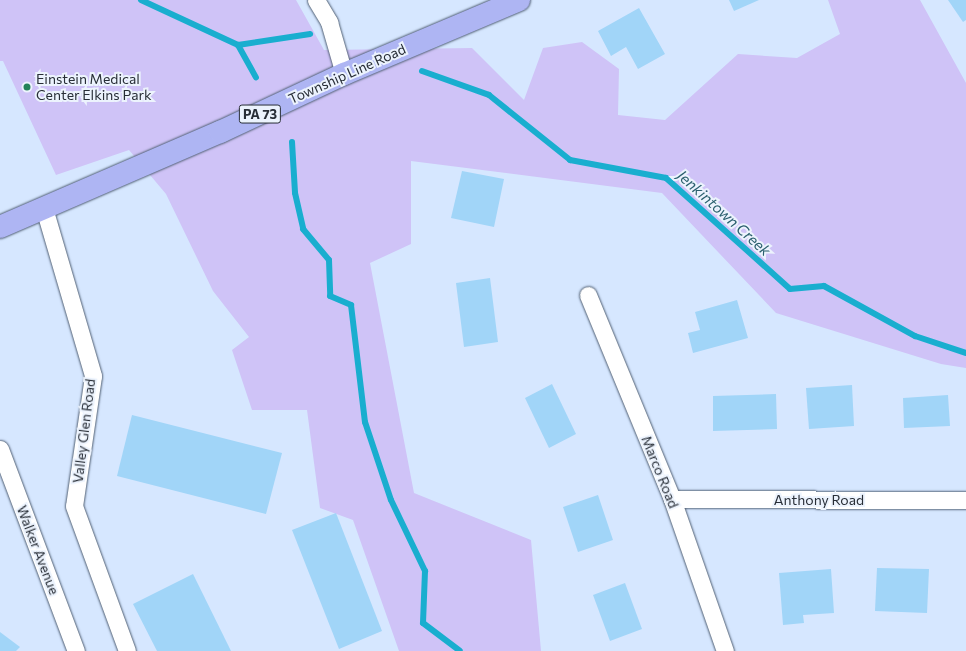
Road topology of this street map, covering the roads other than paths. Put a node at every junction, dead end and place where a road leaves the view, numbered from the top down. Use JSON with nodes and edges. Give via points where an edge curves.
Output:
{"nodes":[{"id":1,"x":316,"y":0,"type":"edge"},
{"id":2,"x":519,"y":0,"type":"edge"},
{"id":3,"x":344,"y":74,"type":"junction"},
{"id":4,"x":44,"y":208,"type":"junction"},
{"id":5,"x":0,"y":227,"type":"edge"},
{"id":6,"x":588,"y":295,"type":"dead end"},
{"id":7,"x":0,"y":449,"type":"edge"},
{"id":8,"x":672,"y":499,"type":"junction"},
{"id":9,"x":966,"y":500,"type":"edge"},
{"id":10,"x":76,"y":651,"type":"edge"},
{"id":11,"x":128,"y":651,"type":"edge"},
{"id":12,"x":725,"y":651,"type":"edge"}],
"edges":[{"from":1,"to":3,"type":"street","via":[[329,22]]},
{"from":2,"to":3,"type":"main road","name":"Township Line Road","number":"PA 73"},
{"from":3,"to":4,"type":"main road","name":"Township Line Road","number":"PA 73","via":[[220,132]]},
{"from":4,"to":5,"type":"main road","name":"Township Line Road","number":"PA 73"},
{"from":4,"to":11,"type":"street","name":"Valley Glen Road","via":[[93,376],[74,506]]},
{"from":6,"to":8,"type":"street","name":"Marco Road"},
{"from":7,"to":10,"type":"street","name":"Walker Avenue"},
{"from":8,"to":9,"type":"street","name":"Anthony Road"},
{"from":8,"to":12,"type":"street","name":"Marco Road"}]}
